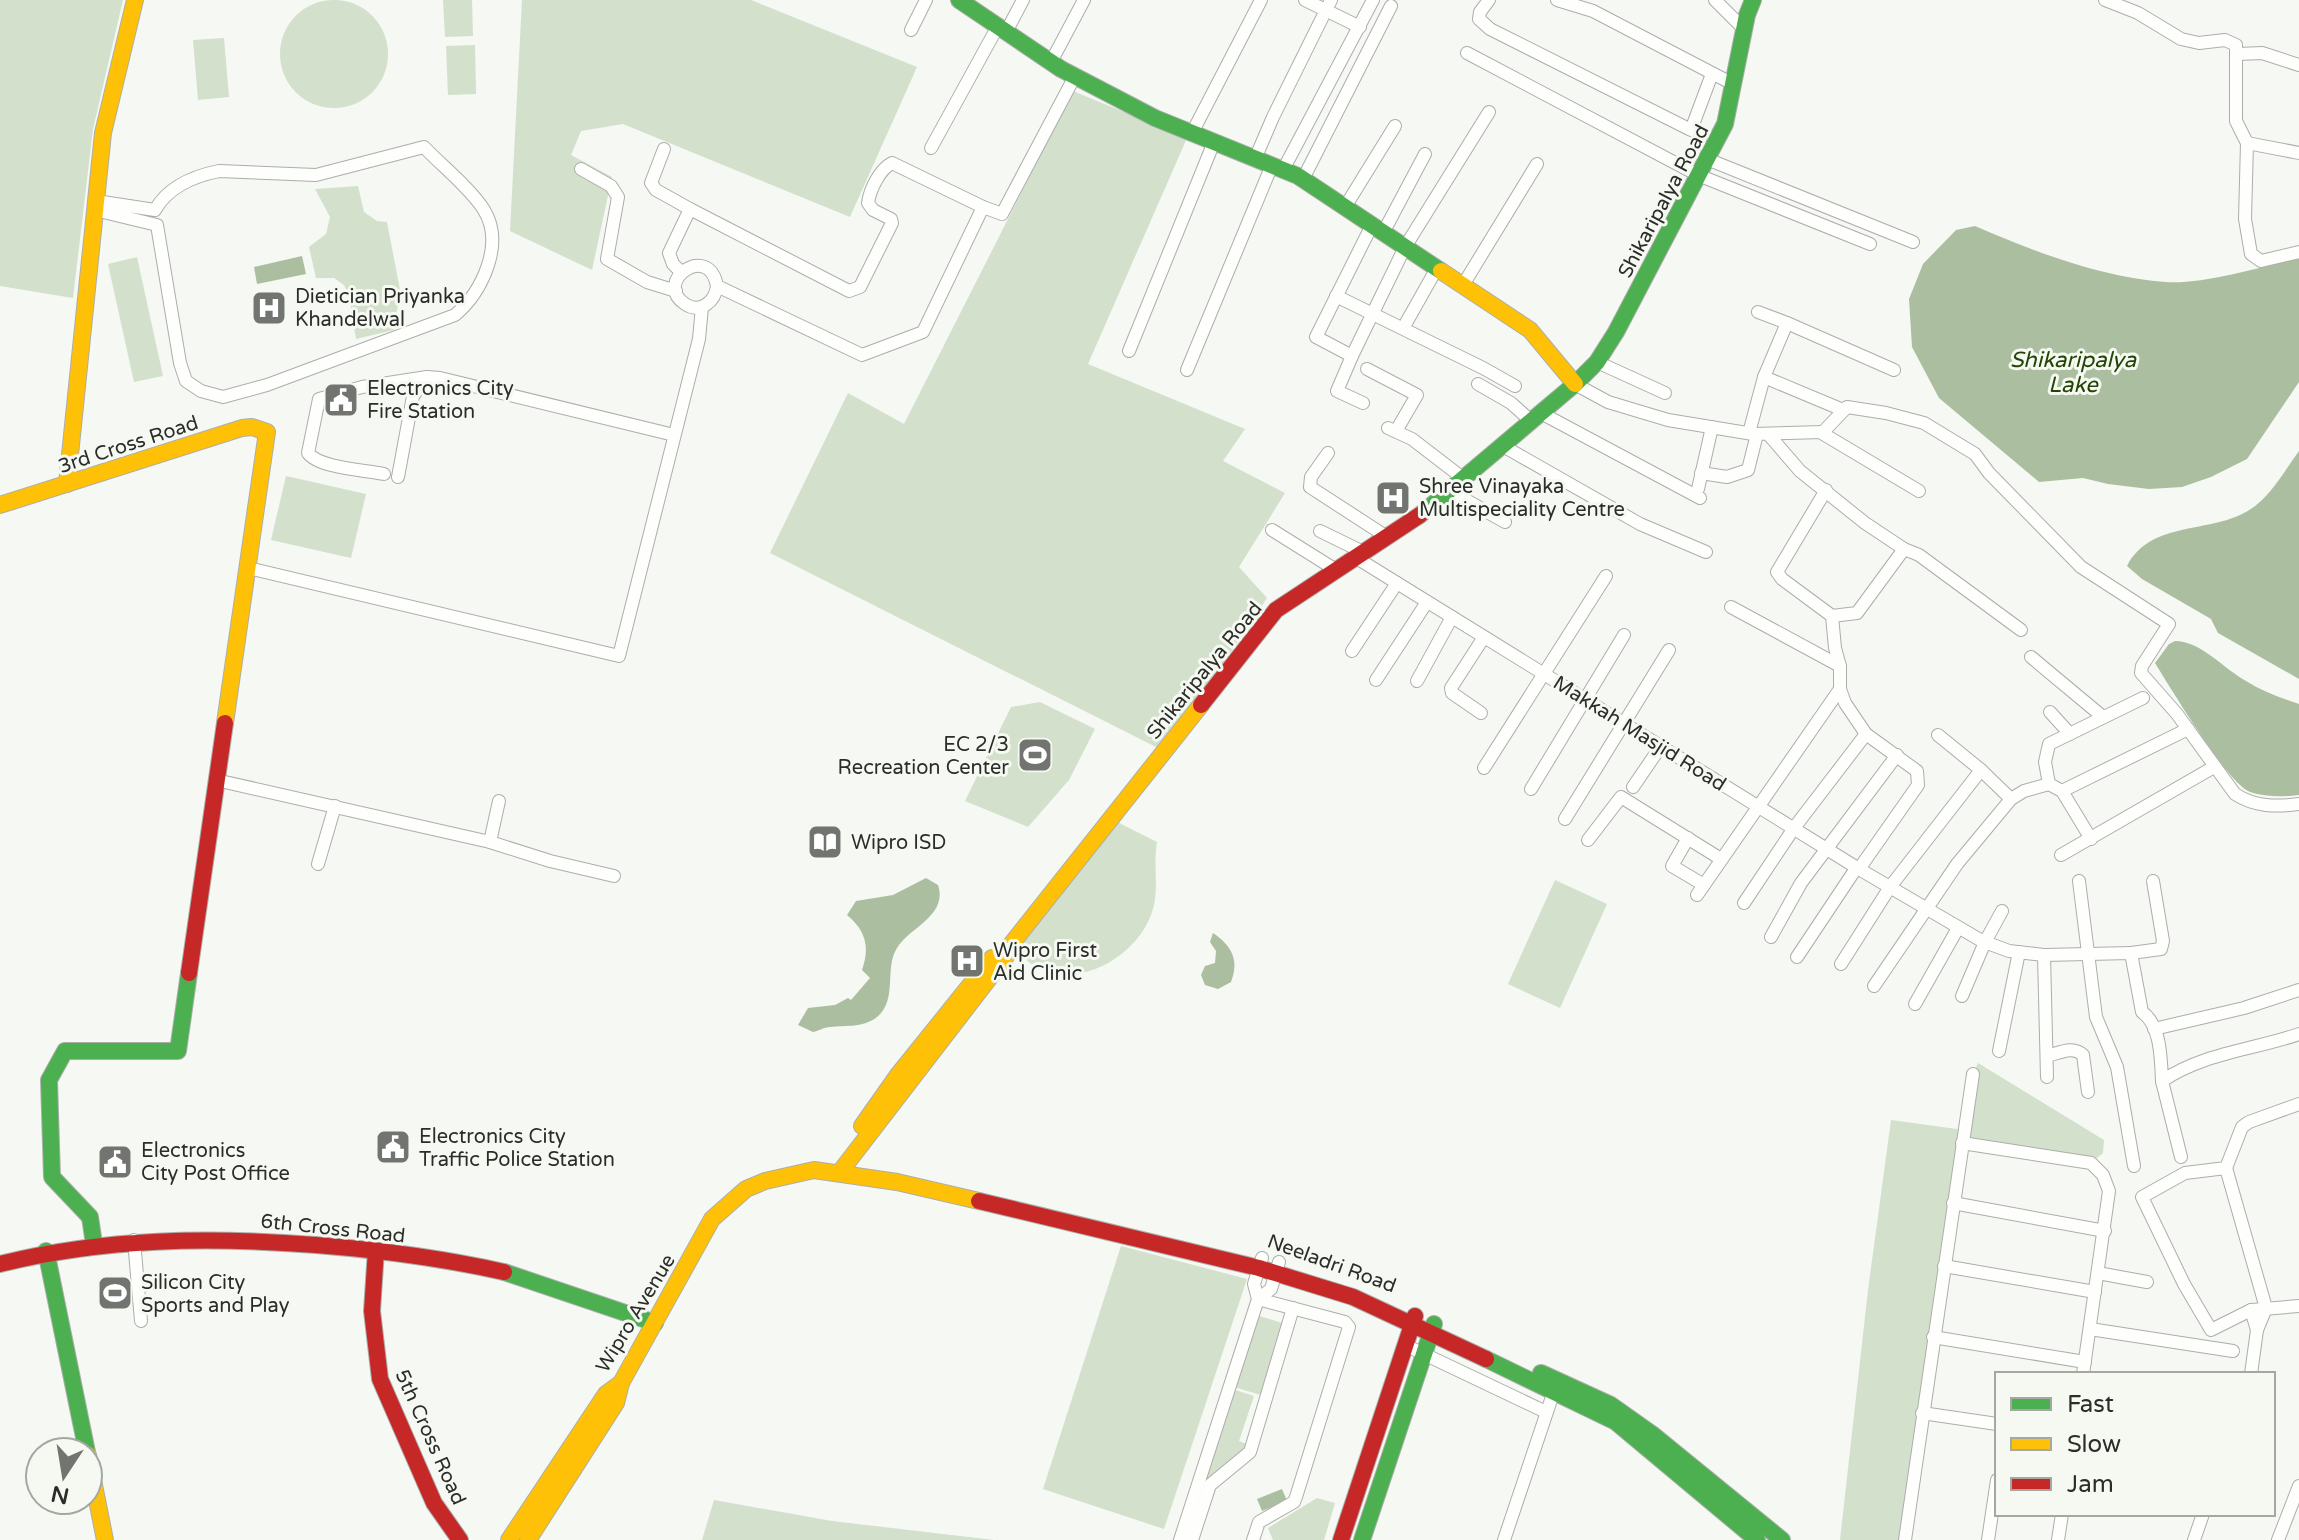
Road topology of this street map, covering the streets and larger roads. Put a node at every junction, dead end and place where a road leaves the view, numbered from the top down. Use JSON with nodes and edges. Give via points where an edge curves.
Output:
{"nodes":[{"id":1,"x":135,"y":0,"type":"edge"},
{"id":2,"x":926,"y":0,"type":"edge"},
{"id":3,"x":1023,"y":0,"type":"edge"},
{"id":4,"x":1084,"y":0,"type":"edge"},
{"id":5,"x":1261,"y":0,"type":"edge"},
{"id":6,"x":1305,"y":0,"type":"edge"},
{"id":7,"x":1373,"y":0,"type":"edge"},
{"id":8,"x":1489,"y":0,"type":"edge"},
{"id":9,"x":1557,"y":0,"type":"edge"},
{"id":10,"x":1715,"y":0,"type":"edge"},
{"id":11,"x":1753,"y":0,"type":"edge"},
{"id":12,"x":2105,"y":0,"type":"edge"},
{"id":13,"x":962,"y":1,"type":"edge"},
{"id":14,"x":1328,"y":5,"type":"edge"},
{"id":15,"x":1391,"y":6,"type":"dead end"},
{"id":16,"x":1360,"y":27,"type":"junction"},
{"id":17,"x":1002,"y":29,"type":"junction"},
{"id":18,"x":1744,"y":29,"type":"junction"},
{"id":19,"x":911,"y":30,"type":"dead end"},
{"id":20,"x":1467,"y":53,"type":"dead end"},
{"id":21,"x":2238,"y":54,"type":"junction"},
{"id":22,"x":1051,"y":62,"type":"junction"},
{"id":23,"x":2299,"y":65,"type":"edge"},
{"id":24,"x":1712,"y":74,"type":"junction"},
{"id":25,"x":1075,"y":76,"type":"junction"},
{"id":26,"x":1733,"y":84,"type":"junction"},
{"id":27,"x":1704,"y":94,"type":"junction"},
{"id":28,"x":1729,"y":105,"type":"junction"},
{"id":29,"x":1489,"y":112,"type":"dead end"},
{"id":30,"x":1395,"y":126,"type":"dead end"},
{"id":31,"x":1192,"y":133,"type":"junction"},
{"id":32,"x":1214,"y":142,"type":"junction"},
{"id":33,"x":2247,"y":143,"type":"junction"},
{"id":34,"x":931,"y":148,"type":"dead end"},
{"id":35,"x":664,"y":149,"type":"dead end"},
{"id":36,"x":2299,"y":153,"type":"edge"},
{"id":37,"x":1425,"y":154,"type":"dead end"},
{"id":38,"x":1255,"y":159,"type":"junction"},
{"id":39,"x":1707,"y":159,"type":"junction"},
{"id":40,"x":1537,"y":164,"type":"dead end"},
{"id":41,"x":1277,"y":168,"type":"junction"},
{"id":42,"x":581,"y":169,"type":"dead end"},
{"id":43,"x":1698,"y":175,"type":"junction"},
{"id":44,"x":1303,"y":179,"type":"junction"},
{"id":45,"x":95,"y":205,"type":"junction"},
{"id":46,"x":983,"y":207,"type":"junction"},
{"id":47,"x":1345,"y":207,"type":"junction"},
{"id":48,"x":690,"y":209,"type":"junction"},
{"id":49,"x":1378,"y":229,"type":"junction"},
{"id":50,"x":1913,"y":242,"type":"dead end"},
{"id":51,"x":1870,"y":244,"type":"dead end"},
{"id":52,"x":1405,"y":247,"type":"junction"},
{"id":53,"x":2299,"y":252,"type":"edge"},
{"id":54,"x":1437,"y":268,"type":"junction"},
{"id":55,"x":681,"y":272,"type":"junction"},
{"id":56,"x":1463,"y":285,"type":"junction"},
{"id":57,"x":717,"y":286,"type":"junction"},
{"id":58,"x":676,"y":291,"type":"junction"},
{"id":59,"x":1336,"y":296,"type":"junction"},
{"id":60,"x":702,"y":307,"type":"junction"},
{"id":61,"x":1758,"y":312,"type":"dead end"},
{"id":62,"x":1371,"y":313,"type":"junction"},
{"id":63,"x":1406,"y":323,"type":"dead end"},
{"id":64,"x":1787,"y":323,"type":"junction"},
{"id":65,"x":1129,"y":351,"type":"dead end"},
{"id":66,"x":1352,"y":356,"type":"junction"},
{"id":67,"x":1597,"y":362,"type":"junction"},
{"id":68,"x":1367,"y":369,"type":"dead end"},
{"id":69,"x":1187,"y":370,"type":"dead end"},
{"id":70,"x":1894,"y":370,"type":"dead end"},
{"id":71,"x":427,"y":377,"type":"junction"},
{"id":72,"x":1764,"y":377,"type":"junction"},
{"id":73,"x":1478,"y":384,"type":"dead end"},
{"id":74,"x":1575,"y":384,"type":"junction"},
{"id":75,"x":1515,"y":386,"type":"dead end"},
{"id":76,"x":1665,"y":393,"type":"dead end"},
{"id":77,"x":1363,"y":403,"type":"dead end"},
{"id":78,"x":1843,"y":410,"type":"junction"},
{"id":79,"x":1536,"y":417,"type":"junction"},
{"id":80,"x":1712,"y":427,"type":"junction"},
{"id":81,"x":1820,"y":432,"type":"junction"},
{"id":82,"x":1758,"y":434,"type":"junction"},
{"id":83,"x":674,"y":435,"type":"junction"},
{"id":84,"x":1503,"y":446,"type":"junction"},
{"id":85,"x":1328,"y":453,"type":"dead end"},
{"id":86,"x":1701,"y":473,"type":"junction"},
{"id":87,"x":384,"y":474,"type":"dead end"},
{"id":88,"x":398,"y":477,"type":"dead end"},
{"id":89,"x":1464,"y":479,"type":"junction"},
{"id":90,"x":67,"y":484,"type":"junction"},
{"id":91,"x":1826,"y":490,"type":"junction"},
{"id":92,"x":1450,"y":491,"type":"junction"},
{"id":93,"x":1919,"y":491,"type":"dead end"},
{"id":94,"x":0,"y":505,"type":"edge"},
{"id":95,"x":1505,"y":522,"type":"dead end"},
{"id":96,"x":1272,"y":530,"type":"dead end"},
{"id":97,"x":1320,"y":531,"type":"dead end"},
{"id":98,"x":1387,"y":537,"type":"junction"},
{"id":99,"x":1904,"y":549,"type":"junction"},
{"id":100,"x":1706,"y":552,"type":"dead end"},
{"id":101,"x":1359,"y":555,"type":"junction"},
{"id":102,"x":248,"y":568,"type":"junction"},
{"id":103,"x":1336,"y":570,"type":"junction"},
{"id":104,"x":1606,"y":576,"type":"dead end"},
{"id":105,"x":1397,"y":583,"type":"junction"},
{"id":106,"x":1427,"y":602,"type":"junction"},
{"id":107,"x":1731,"y":607,"type":"dead end"},
{"id":108,"x":1832,"y":616,"type":"junction"},
{"id":109,"x":1452,"y":617,"type":"junction"},
{"id":110,"x":2021,"y":630,"type":"dead end"},
{"id":111,"x":1624,"y":635,"type":"dead end"},
{"id":112,"x":1484,"y":637,"type":"junction"},
{"id":113,"x":1669,"y":650,"type":"dead end"},
{"id":114,"x":1352,"y":651,"type":"dead end"},
{"id":115,"x":2031,"y":657,"type":"dead end"},
{"id":116,"x":1840,"y":666,"type":"junction"},
{"id":117,"x":1543,"y":673,"type":"junction"},
{"id":118,"x":1376,"y":680,"type":"dead end"},
{"id":119,"x":1417,"y":681,"type":"dead end"},
{"id":120,"x":1840,"y":689,"type":"junction"},
{"id":121,"x":2143,"y":698,"type":"dead end"},
{"id":122,"x":1587,"y":700,"type":"junction"},
{"id":123,"x":2050,"y":712,"type":"dead end"},
{"id":124,"x":1481,"y":713,"type":"dead end"},
{"id":125,"x":2103,"y":717,"type":"junction"},
{"id":126,"x":1622,"y":722,"type":"junction"},
{"id":127,"x":2188,"y":729,"type":"junction"},
{"id":128,"x":1866,"y":734,"type":"junction"},
{"id":129,"x":2070,"y":734,"type":"junction"},
{"id":130,"x":1938,"y":735,"type":"dead end"},
{"id":131,"x":1661,"y":746,"type":"junction"},
{"id":132,"x":1897,"y":755,"type":"junction"},
{"id":133,"x":2214,"y":767,"type":"junction"},
{"id":134,"x":1484,"y":768,"type":"dead end"},
{"id":135,"x":1981,"y":770,"type":"junction"},
{"id":136,"x":216,"y":780,"type":"junction"},
{"id":137,"x":2049,"y":784,"type":"junction"},
{"id":138,"x":1633,"y":787,"type":"dead end"},
{"id":139,"x":1531,"y":789,"type":"dead end"},
{"id":140,"x":2062,"y":791,"type":"junction"},
{"id":141,"x":2011,"y":799,"type":"junction"},
{"id":142,"x":499,"y":801,"type":"dead end"},
{"id":143,"x":2299,"y":804,"type":"edge"},
{"id":144,"x":335,"y":806,"type":"junction"},
{"id":145,"x":1757,"y":806,"type":"junction"},
{"id":146,"x":1565,"y":819,"type":"dead end"},
{"id":147,"x":1794,"y":828,"type":"junction"},
{"id":148,"x":1688,"y":838,"type":"junction"},
{"id":149,"x":2091,"y":839,"type":"junction"},
{"id":150,"x":1588,"y":840,"type":"dead end"},
{"id":151,"x":490,"y":842,"type":"junction"},
{"id":152,"x":1827,"y":849,"type":"junction"},
{"id":153,"x":2061,"y":855,"type":"dead end"},
{"id":154,"x":1721,"y":859,"type":"junction"},
{"id":155,"x":318,"y":864,"type":"dead end"},
{"id":156,"x":1858,"y":868,"type":"junction"},
{"id":157,"x":614,"y":876,"type":"dead end"},
{"id":158,"x":2079,"y":881,"type":"dead end"},
{"id":159,"x":2153,"y":881,"type":"dead end"},
{"id":160,"x":1890,"y":887,"type":"junction"},
{"id":161,"x":1744,"y":903,"type":"dead end"},
{"id":162,"x":1925,"y":909,"type":"junction"},
{"id":163,"x":2002,"y":911,"type":"dead end"},
{"id":164,"x":1958,"y":928,"type":"junction"},
{"id":165,"x":1771,"y":937,"type":"dead end"},
{"id":166,"x":1985,"y":942,"type":"junction"},
{"id":167,"x":2019,"y":952,"type":"junction"},
{"id":168,"x":2131,"y":953,"type":"junction"},
{"id":169,"x":2090,"y":954,"type":"junction"},
{"id":170,"x":2044,"y":955,"type":"junction"},
{"id":171,"x":1797,"y":957,"type":"dead end"},
{"id":172,"x":1841,"y":964,"type":"dead end"},
{"id":173,"x":1874,"y":986,"type":"dead end"},
{"id":174,"x":2299,"y":990,"type":"edge"},
{"id":175,"x":1962,"y":996,"type":"dead end"},
{"id":176,"x":1915,"y":1004,"type":"dead end"},
{"id":177,"x":2154,"y":1029,"type":"junction"},
{"id":178,"x":2299,"y":1034,"type":"edge"},
{"id":179,"x":1999,"y":1051,"type":"dead end"},
{"id":180,"x":2047,"y":1056,"type":"junction"},
{"id":181,"x":1973,"y":1074,"type":"dead end"},
{"id":182,"x":2047,"y":1077,"type":"dead end"},
{"id":183,"x":2162,"y":1081,"type":"junction"},
{"id":184,"x":2088,"y":1092,"type":"dead end"},
{"id":185,"x":2299,"y":1104,"type":"edge"},
{"id":186,"x":1962,"y":1143,"type":"junction"},
{"id":187,"x":2181,"y":1157,"type":"dead end"},
{"id":188,"x":2134,"y":1166,"type":"dead end"},
{"id":189,"x":839,"y":1168,"type":"junction"},
{"id":190,"x":2226,"y":1168,"type":"junction"},
{"id":191,"x":1953,"y":1203,"type":"junction"},
{"id":192,"x":2105,"y":1231,"type":"junction"},
{"id":193,"x":134,"y":1240,"type":"junction"},
{"id":194,"x":94,"y":1244,"type":"junction"},
{"id":195,"x":376,"y":1250,"type":"junction"},
{"id":196,"x":46,"y":1251,"type":"junction"},
{"id":197,"x":0,"y":1264,"type":"edge"},
{"id":198,"x":1269,"y":1265,"type":"junction"},
{"id":199,"x":1944,"y":1266,"type":"junction"},
{"id":200,"x":2098,"y":1273,"type":"junction"},
{"id":201,"x":2147,"y":1282,"type":"dead end"},
{"id":202,"x":2095,"y":1292,"type":"junction"},
{"id":203,"x":1258,"y":1299,"type":"junction"},
{"id":204,"x":2299,"y":1306,"type":"edge"},
{"id":205,"x":1293,"y":1308,"type":"junction"},
{"id":206,"x":2266,"y":1308,"type":"junction"},
{"id":207,"x":2251,"y":1310,"type":"junction"},
{"id":208,"x":1413,"y":1319,"type":"junction"},
{"id":209,"x":141,"y":1321,"type":"dead end"},
{"id":210,"x":655,"y":1323,"type":"junction"},
{"id":211,"x":1432,"y":1328,"type":"junction"},
{"id":212,"x":2090,"y":1329,"type":"junction"},
{"id":213,"x":2257,"y":1330,"type":"junction"},
{"id":214,"x":1933,"y":1337,"type":"junction"},
{"id":215,"x":1405,"y":1345,"type":"junction"},
{"id":216,"x":2233,"y":1351,"type":"dead end"},
{"id":217,"x":1424,"y":1354,"type":"junction"},
{"id":218,"x":2084,"y":1368,"type":"edge"},
{"id":219,"x":2251,"y":1372,"type":"edge"},
{"id":220,"x":621,"y":1383,"type":"junction"},
{"id":221,"x":1554,"y":1391,"type":"junction"},
{"id":222,"x":1546,"y":1412,"type":"junction"},
{"id":223,"x":1922,"y":1413,"type":"junction"},
{"id":224,"x":1995,"y":1424,"type":"edge"},
{"id":225,"x":84,"y":1436,"type":"edge"},
{"id":226,"x":2299,"y":1486,"type":"edge"},
{"id":227,"x":1995,"y":1493,"type":"edge"},
{"id":228,"x":1738,"y":1513,"type":"junction"},
{"id":229,"x":100,"y":1516,"type":"edge"},
{"id":230,"x":2062,"y":1516,"type":"edge"},
{"id":231,"x":2202,"y":1516,"type":"edge"},
{"id":232,"x":105,"y":1540,"type":"edge"},
{"id":233,"x":460,"y":1540,"type":"edge"},
{"id":234,"x":509,"y":1540,"type":"edge"},
{"id":235,"x":528,"y":1540,"type":"edge"},
{"id":236,"x":1180,"y":1540,"type":"edge"},
{"id":237,"x":1192,"y":1540,"type":"edge"},
{"id":238,"x":1253,"y":1540,"type":"edge"},
{"id":239,"x":1341,"y":1540,"type":"edge"},
{"id":240,"x":1362,"y":1540,"type":"edge"},
{"id":241,"x":1504,"y":1540,"type":"edge"},
{"id":242,"x":1757,"y":1540,"type":"edge"},
{"id":243,"x":1782,"y":1540,"type":"edge"},
{"id":244,"x":1905,"y":1540,"type":"edge"},
{"id":245,"x":1988,"y":1540,"type":"edge"},
{"id":246,"x":2058,"y":1540,"type":"edge"},
{"id":247,"x":2194,"y":1540,"type":"edge"},
{"id":248,"x":2278,"y":1540,"type":"edge"}],
"edges":[{"from":1,"to":45,"type":"street","via":[[103,133]]},
{"from":2,"to":19,"type":"street"},
{"from":3,"to":17,"type":"street"},
{"from":4,"to":22,"type":"street"},
{"from":5,"to":31,"type":"street"},
{"from":6,"to":14,"type":"street"},
{"from":7,"to":16,"type":"street"},
{"from":8,"to":27,"type":"street","via":[[1479,19],[1490,29],[1691,130]]},
{"from":9,"to":24,"type":"street","via":[[1593,11]]},
{"from":10,"to":18,"type":"street"},
{"from":11,"to":18,"type":"street","name":"Shikaripalya Road"},
{"from":12,"to":21,"type":"street","via":[[2181,39],[2233,42]]},
{"from":13,"to":17,"type":"street"},
{"from":14,"to":16,"type":"street"},
{"from":14,"to":38,"type":"street"},
{"from":15,"to":44,"type":"street"},
{"from":16,"to":41,"type":"street"},
{"from":17,"to":22,"type":"street"},
{"from":17,"to":34,"type":"street"},
{"from":18,"to":26,"type":"street","name":"Shikaripalya Road"},
{"from":20,"to":43,"type":"street"},
{"from":21,"to":23,"type":"street","via":[[2262,53]]},
{"from":21,"to":33,"type":"street","via":[[2236,121]]},
{"from":22,"to":25,"type":"street"},
{"from":24,"to":26,"type":"street"},
{"from":24,"to":27,"type":"street"},
{"from":25,"to":31,"type":"street"},
{"from":25,"to":46,"type":"street","via":[[1002,214]]},
{"from":26,"to":28,"type":"street","name":"Shikaripalya Road"},
{"from":27,"to":28,"type":"street"},
{"from":28,"to":39,"type":"street","name":"Shikaripalya Road"},
{"from":29,"to":52,"type":"street"},
{"from":30,"to":47,"type":"street"},
{"from":31,"to":32,"type":"street"},
{"from":32,"to":38,"type":"street"},
{"from":32,"to":65,"type":"street"},
{"from":33,"to":36,"type":"street"},
{"from":33,"to":53,"type":"street","via":[[2245,219],[2251,254],[2261,261]]},
{"from":35,"to":48,"type":"street","via":[[651,183]]},
{"from":37,"to":49,"type":"street"},
{"from":38,"to":41,"type":"street"},
{"from":39,"to":43,"type":"street","name":"Shikaripalya Road"},
{"from":39,"to":50,"type":"street"},
{"from":40,"to":56,"type":"street"},
{"from":41,"to":44,"type":"street"},
{"from":41,"to":69,"type":"street"},
{"from":42,"to":58,"type":"street","via":[[611,186],[618,197],[607,259],[647,282]]},
{"from":43,"to":51,"type":"street"},
{"from":43,"to":67,"type":"street","name":"Shikaripalya Road"},
{"from":44,"to":47,"type":"street"},
{"from":45,"to":45,"type":"street","via":[[155,210],[176,188],[207,173],[316,175],[424,147],[482,207],[491,228],[491,251],[476,291],[455,315],[223,397],[186,381],[157,225]]},
{"from":45,"to":90,"type":"street"},
{"from":46,"to":48,"type":"street","via":[[896,163],[888,165],[868,203],[892,223],[860,287],[849,291]]},
{"from":46,"to":57,"type":"street","via":[[923,332],[862,355]]},
{"from":47,"to":49,"type":"street"},
{"from":48,"to":55,"type":"street","via":[[669,253]]},
{"from":49,"to":52,"type":"street"},
{"from":49,"to":59,"type":"street"},
{"from":52,"to":54,"type":"street"},
{"from":52,"to":62,"type":"street"},
{"from":54,"to":56,"type":"street"},
{"from":54,"to":63,"type":"street"},
{"from":55,"to":57,"type":"street","via":[[693,266],[707,268]]},
{"from":55,"to":58,"type":"street"},
{"from":56,"to":74,"type":"street","via":[[1530,330]]},
{"from":57,"to":60,"type":"street","via":[[713,299]]},
{"from":58,"to":60,"type":"street","via":[[688,306]]},
{"from":59,"to":62,"type":"street"},
{"from":59,"to":66,"type":"street","via":[[1316,337]]},
{"from":60,"to":83,"type":"street"},
{"from":61,"to":64,"type":"street"},
{"from":62,"to":66,"type":"street"},
{"from":62,"to":75,"type":"street"},
{"from":64,"to":70,"type":"street"},
{"from":64,"to":72,"type":"street"},
{"from":66,"to":77,"type":"street","via":[[1337,391]]},
{"from":67,"to":74,"type":"street","name":"Shikaripalya Road"},
{"from":67,"to":76,"type":"street"},
{"from":68,"to":89,"type":"street","via":[[1417,395],[1392,430]]},
{"from":71,"to":83,"type":"street"},
{"from":71,"to":87,"type":"street","via":[[319,399],[311,458]]},
{"from":71,"to":88,"type":"street","via":[[413,396]]},
{"from":72,"to":78,"type":"street"},
{"from":72,"to":82,"type":"street"},
{"from":73,"to":79,"type":"street"},
{"from":74,"to":79,"type":"street","name":"Shikaripalya Road"},
{"from":74,"to":80,"type":"street","via":[[1637,413]]},
{"from":78,"to":81,"type":"street"},
{"from":78,"to":127,"type":"street","via":[[1924,423],[1975,454],[2081,567],[2169,624],[2141,673]]},
{"from":79,"to":84,"type":"street","name":"Shikaripalya Road"},
{"from":79,"to":86,"type":"street","via":[[1699,493]]},
{"from":80,"to":82,"type":"street"},
{"from":80,"to":86,"type":"street"},
{"from":81,"to":82,"type":"street"},
{"from":81,"to":93,"type":"street"},
{"from":82,"to":86,"type":"street","via":[[1748,470],[1727,477]]},
{"from":82,"to":91,"type":"street"},
{"from":83,"to":102,"type":"street","via":[[619,656]]},
{"from":84,"to":89,"type":"street","name":"Shikaripalya Road"},
{"from":84,"to":100,"type":"street","via":[[1640,524]]},
{"from":85,"to":98,"type":"street","via":[[1310,487]]},
{"from":89,"to":92,"type":"street","name":"Shikaripalya Road"},
{"from":90,"to":94,"type":"street","name":"3rd Cross Road"},
{"from":90,"to":102,"type":"street","name":"3rd Cross Road","via":[[242,428],[267,432]]},
{"from":91,"to":99,"type":"street"},
{"from":91,"to":108,"type":"street","via":[[1777,572]]},
{"from":92,"to":95,"type":"street"},
{"from":92,"to":98,"type":"street","name":"Shikaripalya Road"},
{"from":96,"to":103,"type":"street"},
{"from":97,"to":101,"type":"street","name":"Makkah Masjid Road"},
{"from":98,"to":101,"type":"street","name":"Shikaripalya Road"},
{"from":99,"to":108,"type":"street","via":[[1857,613]]},
{"from":99,"to":110,"type":"street"},
{"from":101,"to":103,"type":"street","name":"Shikaripalya Road"},
{"from":101,"to":105,"type":"street","name":"Makkah Masjid Road"},
{"from":102,"to":136,"type":"street"},
{"from":103,"to":189,"type":"street","name":"Shikaripalya Road","via":[[1276,610],[1009,947],[1000,949],[959,996],[898,1075]]},
{"from":104,"to":117,"type":"street"},
{"from":105,"to":106,"type":"street","name":"Makkah Masjid Road"},
{"from":105,"to":114,"type":"street"},
{"from":106,"to":109,"type":"street","name":"Makkah Masjid Road"},
{"from":106,"to":118,"type":"street"},
{"from":107,"to":116,"type":"street"},
{"from":108,"to":116,"type":"street"},
{"from":109,"to":112,"type":"street","name":"Makkah Masjid Road"},
{"from":109,"to":119,"type":"street"},
{"from":111,"to":122,"type":"street"},
{"from":112,"to":117,"type":"street","name":"Makkah Masjid Road"},
{"from":112,"to":124,"type":"street","via":[[1451,688]]},
{"from":113,"to":126,"type":"street"},
{"from":115,"to":125,"type":"street"},
{"from":116,"to":120,"type":"street"},
{"from":117,"to":122,"type":"street","name":"Makkah Masjid Road"},
{"from":117,"to":134,"type":"street"},
{"from":120,"to":128,"type":"street"},
{"from":120,"to":145,"type":"street"},
{"from":121,"to":125,"type":"street"},
{"from":122,"to":126,"type":"street","name":"Makkah Masjid Road"},
{"from":122,"to":139,"type":"street"},
{"from":123,"to":129,"type":"street"},
{"from":125,"to":129,"type":"street"},
{"from":126,"to":131,"type":"street","name":"Makkah Masjid Road"},
{"from":126,"to":146,"type":"street"},
{"from":127,"to":133,"type":"street"},
{"from":127,"to":140,"type":"street"},
{"from":128,"to":132,"type":"street"},
{"from":128,"to":147,"type":"street"},
{"from":129,"to":137,"type":"street","via":[[2046,750]]},
{"from":130,"to":135,"type":"street"},
{"from":131,"to":138,"type":"street"},
{"from":131,"to":145,"type":"street","name":"Makkah Masjid Road"},
{"from":132,"to":152,"type":"street"},
{"from":132,"to":156,"type":"street","via":[[1917,771],[1918,785]]},
{"from":133,"to":143,"type":"street","via":[[2244,800],[2266,806]]},
{"from":133,"to":149,"type":"street"},
{"from":135,"to":141,"type":"street"},
{"from":135,"to":160,"type":"street"},
{"from":136,"to":144,"type":"street"},
{"from":136,"to":194,"type":"street","via":[[178,1051],[65,1051],[49,1080],[52,1177],[90,1217]]},
{"from":137,"to":140,"type":"street"},
{"from":137,"to":141,"type":"street"},
{"from":140,"to":149,"type":"street"},
{"from":141,"to":162,"type":"street"},
{"from":142,"to":151,"type":"street"},
{"from":144,"to":151,"type":"street"},
{"from":144,"to":155,"type":"street"},
{"from":145,"to":147,"type":"street","name":"Makkah Masjid Road"},
{"from":145,"to":154,"type":"street"},
{"from":147,"to":152,"type":"street","name":"Makkah Masjid Road"},
{"from":147,"to":161,"type":"street"},
{"from":148,"to":150,"type":"street","via":[[1621,797]]},
{"from":148,"to":154,"type":"street"},
{"from":148,"to":154,"type":"street","via":[[1672,866],[1701,890]]},
{"from":149,"to":153,"type":"street"},
{"from":151,"to":157,"type":"street"},
{"from":152,"to":156,"type":"street","name":"Makkah Masjid Road"},
{"from":152,"to":165,"type":"street"},
{"from":156,"to":160,"type":"street","name":"Makkah Masjid Road"},
{"from":156,"to":171,"type":"street"},
{"from":158,"to":169,"type":"street"},
{"from":159,"to":168,"type":"street","via":[[2161,949]]},
{"from":160,"to":162,"type":"street","name":"Makkah Masjid Road"},
{"from":160,"to":172,"type":"street"},
{"from":162,"to":164,"type":"street","name":"Makkah Masjid Road"},
{"from":162,"to":173,"type":"street"},
{"from":163,"to":166,"type":"street"},
{"from":164,"to":166,"type":"street","name":"Makkah Masjid Road"},
{"from":164,"to":176,"type":"street"},
{"from":166,"to":167,"type":"street","name":"Makkah Masjid Road"},
{"from":166,"to":175,"type":"street"},
{"from":167,"to":170,"type":"street","name":"Makkah Masjid Road"},
{"from":167,"to":179,"type":"street"},
{"from":168,"to":169,"type":"street","name":"Makkah Masjid Road"},
{"from":168,"to":177,"type":"street","via":[[2142,1012]]},
{"from":169,"to":170,"type":"street","name":"Makkah Masjid Road"},
{"from":169,"to":188,"type":"street","via":[[2096,1017],[2117,1067]]},
{"from":170,"to":180,"type":"street"},
{"from":174,"to":177,"type":"street"},
{"from":177,"to":183,"type":"street"},
{"from":178,"to":183,"type":"street","via":[[2201,1061]]},
{"from":180,"to":182,"type":"street"},
{"from":180,"to":184,"type":"street","via":[[2073,1049],[2083,1055]]},
{"from":181,"to":186,"type":"street"},
{"from":183,"to":187,"type":"street"},
{"from":185,"to":190,"type":"street","via":[[2242,1127]]},
{"from":186,"to":191,"type":"street"},
{"from":186,"to":192,"type":"street","via":[[2091,1163],[2109,1191]]},
{"from":189,"to":198,"type":"street","name":"Neeladri Road"},
{"from":189,"to":210,"type":"street","name":"Wipro Avenue","via":[[746,1189],[712,1219]]},
{"from":190,"to":206,"type":"street"},
{"from":190,"to":207,"type":"street","via":[[2185,1173],[2142,1197],[2211,1330]]},
{"from":191,"to":192,"type":"street"},
{"from":191,"to":199,"type":"street"},
{"from":192,"to":200,"type":"street"},
{"from":193,"to":194,"type":"street","name":"6th Cross Road"},
{"from":193,"to":195,"type":"street","name":"6th Cross Road","via":[[255,1239]]},
{"from":193,"to":209,"type":"street"},
{"from":194,"to":196,"type":"street","name":"6th Cross Road"},
{"from":195,"to":210,"type":"street","name":"6th Cross Road","via":[[513,1275]]},
{"from":195,"to":233,"type":"street","name":"5th Cross Road","via":[[372,1311],[380,1379],[434,1503]]},
{"from":196,"to":197,"type":"street","name":"6th Cross Road"},
{"from":196,"to":225,"type":"street"},
{"from":198,"to":203,"type":"street","via":[[1271,1289]]},
{"from":198,"to":208,"type":"street","name":"Neeladri Road"},
{"from":199,"to":202,"type":"street"},
{"from":199,"to":214,"type":"street"},
{"from":200,"to":201,"type":"street"},
{"from":200,"to":202,"type":"street"},
{"from":202,"to":212,"type":"street"},
{"from":203,"to":205,"type":"street"},
{"from":203,"to":236,"type":"street"},
{"from":204,"to":206,"type":"street"},
{"from":205,"to":237,"type":"street","via":[[1250,1452],[1210,1485]]},
{"from":205,"to":238,"type":"street","via":[[1349,1327],[1294,1502],[1259,1522]]},
{"from":206,"to":207,"type":"street"},
{"from":206,"to":213,"type":"street"},
{"from":207,"to":213,"type":"street"},
{"from":208,"to":211,"type":"street","name":"Neeladri Road"},
{"from":208,"to":215,"type":"street"},
{"from":210,"to":220,"type":"street","name":"Wipro Avenue"},
{"from":211,"to":217,"type":"street"},
{"from":211,"to":221,"type":"street","name":"Neeladri Road"},
{"from":211,"to":228,"type":"street","name":"Neeladri Road","via":[[1611,1405],[1652,1434]]},
{"from":212,"to":216,"type":"street"},
{"from":212,"to":218,"type":"street"},
{"from":213,"to":219,"type":"street"},
{"from":214,"to":218,"type":"street"},
{"from":214,"to":223,"type":"street"},
{"from":215,"to":217,"type":"street"},
{"from":215,"to":239,"type":"street"},
{"from":217,"to":222,"type":"street"},
{"from":217,"to":240,"type":"street"},
{"from":220,"to":234,"type":"street","name":"Wipro Avenue","via":[[606,1394]]},
{"from":220,"to":235,"type":"street","via":[[616,1403]]},
{"from":221,"to":222,"type":"street"},
{"from":221,"to":228,"type":"street","name":"Neeladri Road","via":[[1616,1422]]},
{"from":222,"to":241,"type":"street"},
{"from":223,"to":224,"type":"street"},
{"from":223,"to":244,"type":"street"},
{"from":226,"to":248,"type":"street"},
{"from":227,"to":245,"type":"street"},
{"from":228,"to":242,"type":"street","name":"Neeladri Road"},
{"from":228,"to":243,"type":"street","name":"Neeladri Road"},
{"from":229,"to":232,"type":"street"},
{"from":230,"to":246,"type":"street"},
{"from":231,"to":247,"type":"street"}]}
